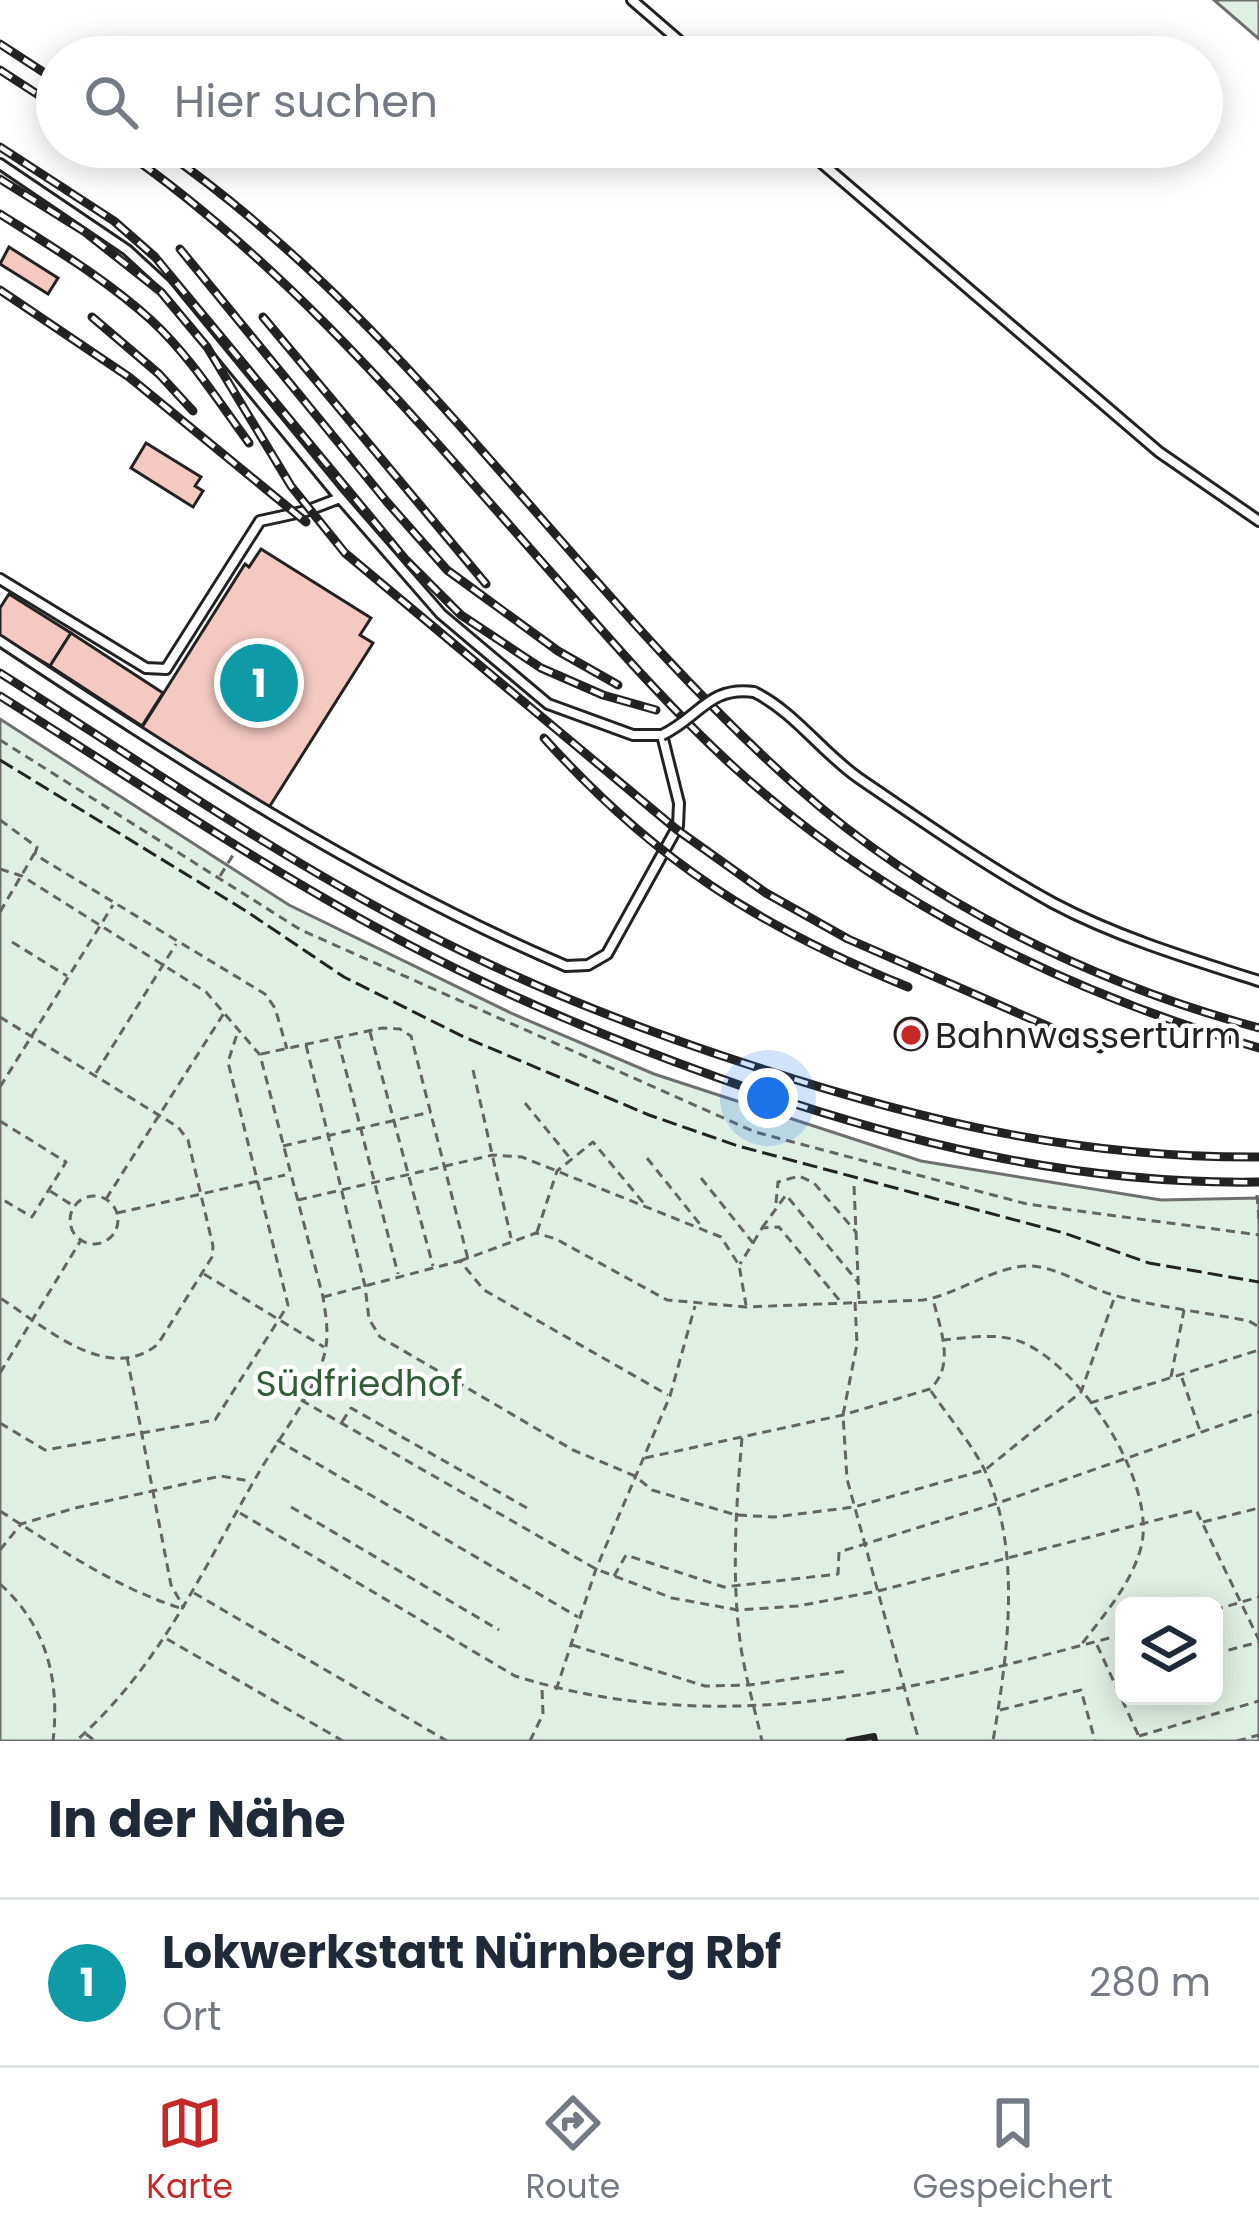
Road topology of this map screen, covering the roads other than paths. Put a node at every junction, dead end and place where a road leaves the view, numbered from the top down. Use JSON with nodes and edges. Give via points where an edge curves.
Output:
{"nodes":[{"id":1,"x":632,"y":0,"type":"edge"},
{"id":2,"x":674,"y":36,"type":"edge"},
{"id":3,"x":0,"y":164,"type":"edge"},
{"id":4,"x":828,"y":168,"type":"edge"},
{"id":5,"x":340,"y":498,"type":"junction"},
{"id":6,"x":1259,"y":521,"type":"edge"},
{"id":7,"x":0,"y":579,"type":"edge"},
{"id":8,"x":0,"y":640,"type":"edge"},
{"id":9,"x":662,"y":735,"type":"junction"},
{"id":10,"x":1259,"y":981,"type":"edge"}],
"edges":[{"from":1,"to":2,"type":"lane"},
{"from":3,"to":5,"type":"lane","via":[[165,285]]},
{"from":4,"to":6,"type":"lane","via":[[1159,452]]},
{"from":5,"to":7,"type":"lane","via":[[260,521],[166,669],[146,668]]},
{"from":5,"to":9,"type":"lane","via":[[441,614],[548,704],[633,735]]},
{"from":8,"to":9,"type":"lane","via":[[352,862],[566,966],[607,954],[678,826]]},
{"from":9,"to":10,"type":"lane","bridge":true,"via":[[722,693],[754,692],[846,770],[1057,905]]}]}
